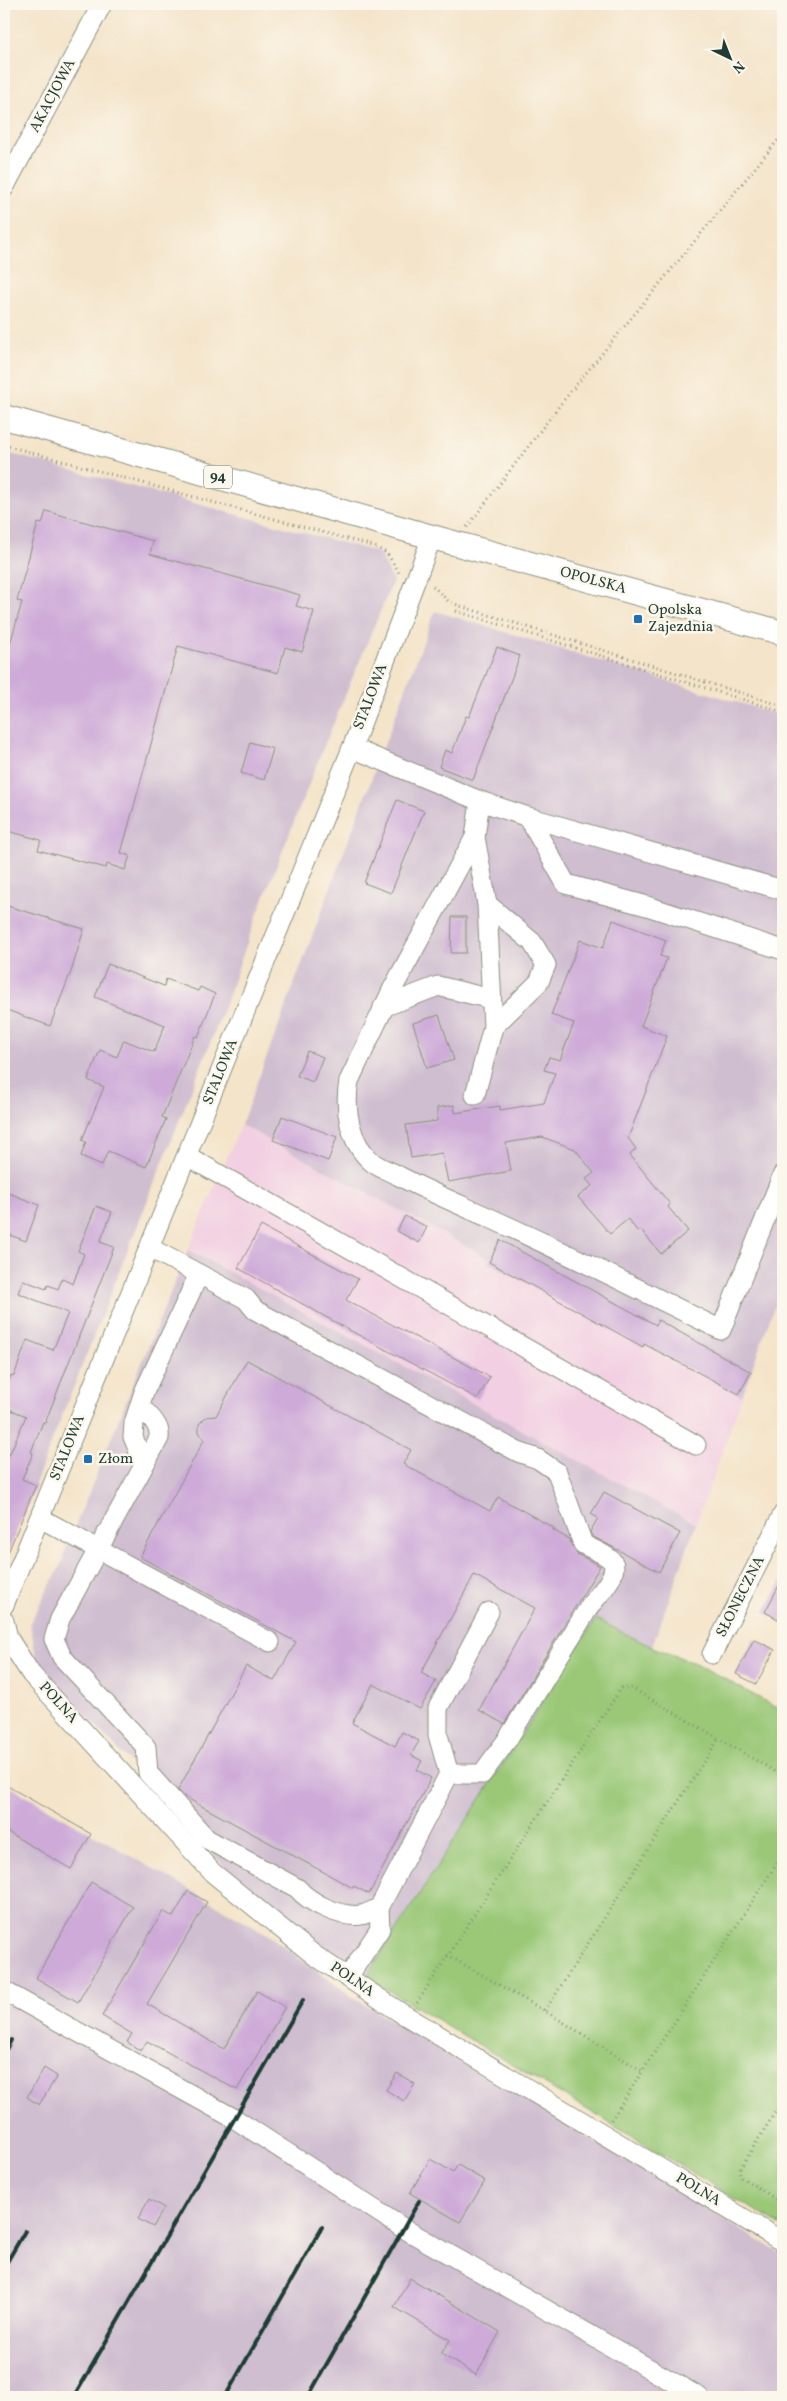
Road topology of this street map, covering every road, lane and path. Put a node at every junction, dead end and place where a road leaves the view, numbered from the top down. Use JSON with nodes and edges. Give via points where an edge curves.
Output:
{"nodes":[{"id":1,"x":102,"y":4,"type":"edge"},
{"id":2,"x":783,"y":134,"type":"edge"},
{"id":3,"x":4,"y":188,"type":"edge"},
{"id":4,"x":4,"y":417,"type":"edge"},
{"id":5,"x":4,"y":445,"type":"edge"},
{"id":6,"x":442,"y":540,"type":"junction"},
{"id":7,"x":403,"y":574,"type":"dead end"},
{"id":8,"x":432,"y":585,"type":"dead end"},
{"id":9,"x":456,"y":610,"type":"dead end"},
{"id":10,"x":783,"y":633,"type":"edge"},
{"id":11,"x":783,"y":706,"type":"edge"},
{"id":12,"x":783,"y":712,"type":"edge"},
{"id":13,"x":352,"y":748,"type":"junction"},
{"id":14,"x":480,"y":801,"type":"junction"},
{"id":15,"x":528,"y":817,"type":"junction"},
{"id":16,"x":475,"y":837,"type":"junction"},
{"id":17,"x":783,"y":890,"type":"edge"},
{"id":18,"x":487,"y":904,"type":"junction"},
{"id":19,"x":783,"y":950,"type":"edge"},
{"id":20,"x":491,"y":999,"type":"junction"},
{"id":21,"x":383,"y":1007,"type":"junction"},
{"id":22,"x":493,"y":1027,"type":"junction"},
{"id":23,"x":475,"y":1095,"type":"dead end"},
{"id":24,"x":187,"y":1156,"type":"junction"},
{"id":25,"x":783,"y":1174,"type":"edge"},
{"id":26,"x":150,"y":1248,"type":"junction"},
{"id":27,"x":199,"y":1274,"type":"junction"},
{"id":28,"x":141,"y":1407,"type":"junction"},
{"id":29,"x":696,"y":1445,"type":"dead end"},
{"id":30,"x":145,"y":1462,"type":"junction"},
{"id":31,"x":783,"y":1514,"type":"edge"},
{"id":32,"x":40,"y":1518,"type":"junction"},
{"id":33,"x":99,"y":1550,"type":"junction"},
{"id":34,"x":4,"y":1605,"type":"edge"},
{"id":35,"x":488,"y":1612,"type":"dead end"},
{"id":36,"x":4,"y":1621,"type":"edge"},
{"id":37,"x":270,"y":1642,"type":"dead end"},
{"id":38,"x":712,"y":1654,"type":"dead end"},
{"id":39,"x":719,"y":1738,"type":"junction"},
{"id":40,"x":449,"y":1774,"type":"junction"},
{"id":41,"x":783,"y":1776,"type":"edge"},
{"id":42,"x":783,"y":1854,"type":"edge"},
{"id":43,"x":379,"y":1908,"type":"junction"},
{"id":44,"x":447,"y":1955,"type":"junction"},
{"id":45,"x":348,"y":1977,"type":"junction"},
{"id":46,"x":4,"y":1991,"type":"edge"},
{"id":47,"x":545,"y":2011,"type":"junction"},
{"id":48,"x":408,"y":2017,"type":"junction"},
{"id":49,"x":642,"y":2071,"type":"junction"},
{"id":50,"x":783,"y":2100,"type":"edge"},
{"id":51,"x":603,"y":2133,"type":"junction"},
{"id":52,"x":783,"y":2204,"type":"edge"},
{"id":53,"x":783,"y":2242,"type":"edge"},
{"id":54,"x":699,"y":2397,"type":"edge"}],
"edges":[{"from":1,"to":3,"type":"street","name":"AKACJOWA"},
{"from":2,"to":6,"type":"path"},
{"from":4,"to":6,"type":"main road","number":"94"},
{"from":5,"to":7,"type":"path","via":[[373,546],[388,553],[399,573]]},
{"from":6,"to":10,"type":"main road","name":"OPOLSKA","number":"94"},
{"from":6,"to":13,"type":"street","name":"STALOWA"},
{"from":8,"to":11,"type":"path","via":[[448,601],[460,606]]},
{"from":9,"to":12,"type":"path"},
{"from":13,"to":14,"type":"street"},
{"from":13,"to":24,"type":"street","name":"STALOWA"},
{"from":14,"to":15,"type":"street"},
{"from":14,"to":16,"type":"street"},
{"from":15,"to":17,"type":"street"},
{"from":15,"to":19,"type":"street","via":[[566,884],[647,906]]},
{"from":16,"to":18,"type":"street"},
{"from":16,"to":21,"type":"street"},
{"from":18,"to":20,"type":"street"},
{"from":18,"to":22,"type":"street","via":[[532,942],[546,965],[539,982]]},
{"from":20,"to":21,"type":"street","via":[[438,986]]},
{"from":20,"to":22,"type":"street"},
{"from":21,"to":25,"type":"street","via":[[352,1073],[346,1098],[353,1134],[361,1150],[373,1162],[721,1330]]},
{"from":22,"to":23,"type":"street"},
{"from":24,"to":26,"type":"street","name":"STALOWA"},
{"from":24,"to":29,"type":"street"},
{"from":26,"to":27,"type":"street"},
{"from":26,"to":32,"type":"street","name":"STALOWA"},
{"from":27,"to":28,"type":"street","via":[[144,1392]]},
{"from":27,"to":40,"type":"street","via":[[246,1299],[254,1310],[518,1452],[538,1459],[557,1472],[583,1544],[611,1560],[614,1569],[605,1588],[591,1604],[507,1740],[482,1774]]},
{"from":28,"to":30,"type":"street","via":[[134,1423],[133,1437]]},
{"from":28,"to":30,"type":"street","via":[[160,1432]]},
{"from":30,"to":33,"type":"street"},
{"from":31,"to":38,"type":"street","name":"SŁONECZNA"},
{"from":32,"to":33,"type":"street"},
{"from":32,"to":34,"type":"street","name":"STALOWA"},
{"from":33,"to":37,"type":"street"},
{"from":33,"to":43,"type":"street","via":[[60,1619],[54,1640],[62,1657],[146,1747],[146,1765],[152,1778],[207,1839],[297,1888],[303,1895],[339,1914],[360,1915]]},
{"from":35,"to":40,"type":"street","via":[[438,1708],[438,1735]]},
{"from":36,"to":45,"type":"street","name":"POLNA","via":[[8,1638],[31,1674],[212,1873],[314,1955]]},
{"from":39,"to":41,"type":"path"},
{"from":39,"to":44,"type":"path","via":[[632,1688],[621,1688]]},
{"from":39,"to":47,"type":"path"},
{"from":40,"to":43,"type":"street"},
{"from":42,"to":49,"type":"path"},
{"from":43,"to":45,"type":"street","via":[[380,1929]]},
{"from":44,"to":47,"type":"path"},
{"from":44,"to":48,"type":"path"},
{"from":45,"to":48,"type":"street","name":"POLNA"},
{"from":46,"to":54,"type":"street","via":[[235,2118],[403,2228]]},
{"from":47,"to":49,"type":"path"},
{"from":48,"to":51,"type":"street","name":"POLNA"},
{"from":49,"to":51,"type":"path"},
{"from":50,"to":52,"type":"path","via":[[739,2170],[741,2177]]},
{"from":51,"to":53,"type":"street","name":"POLNA"}]}
